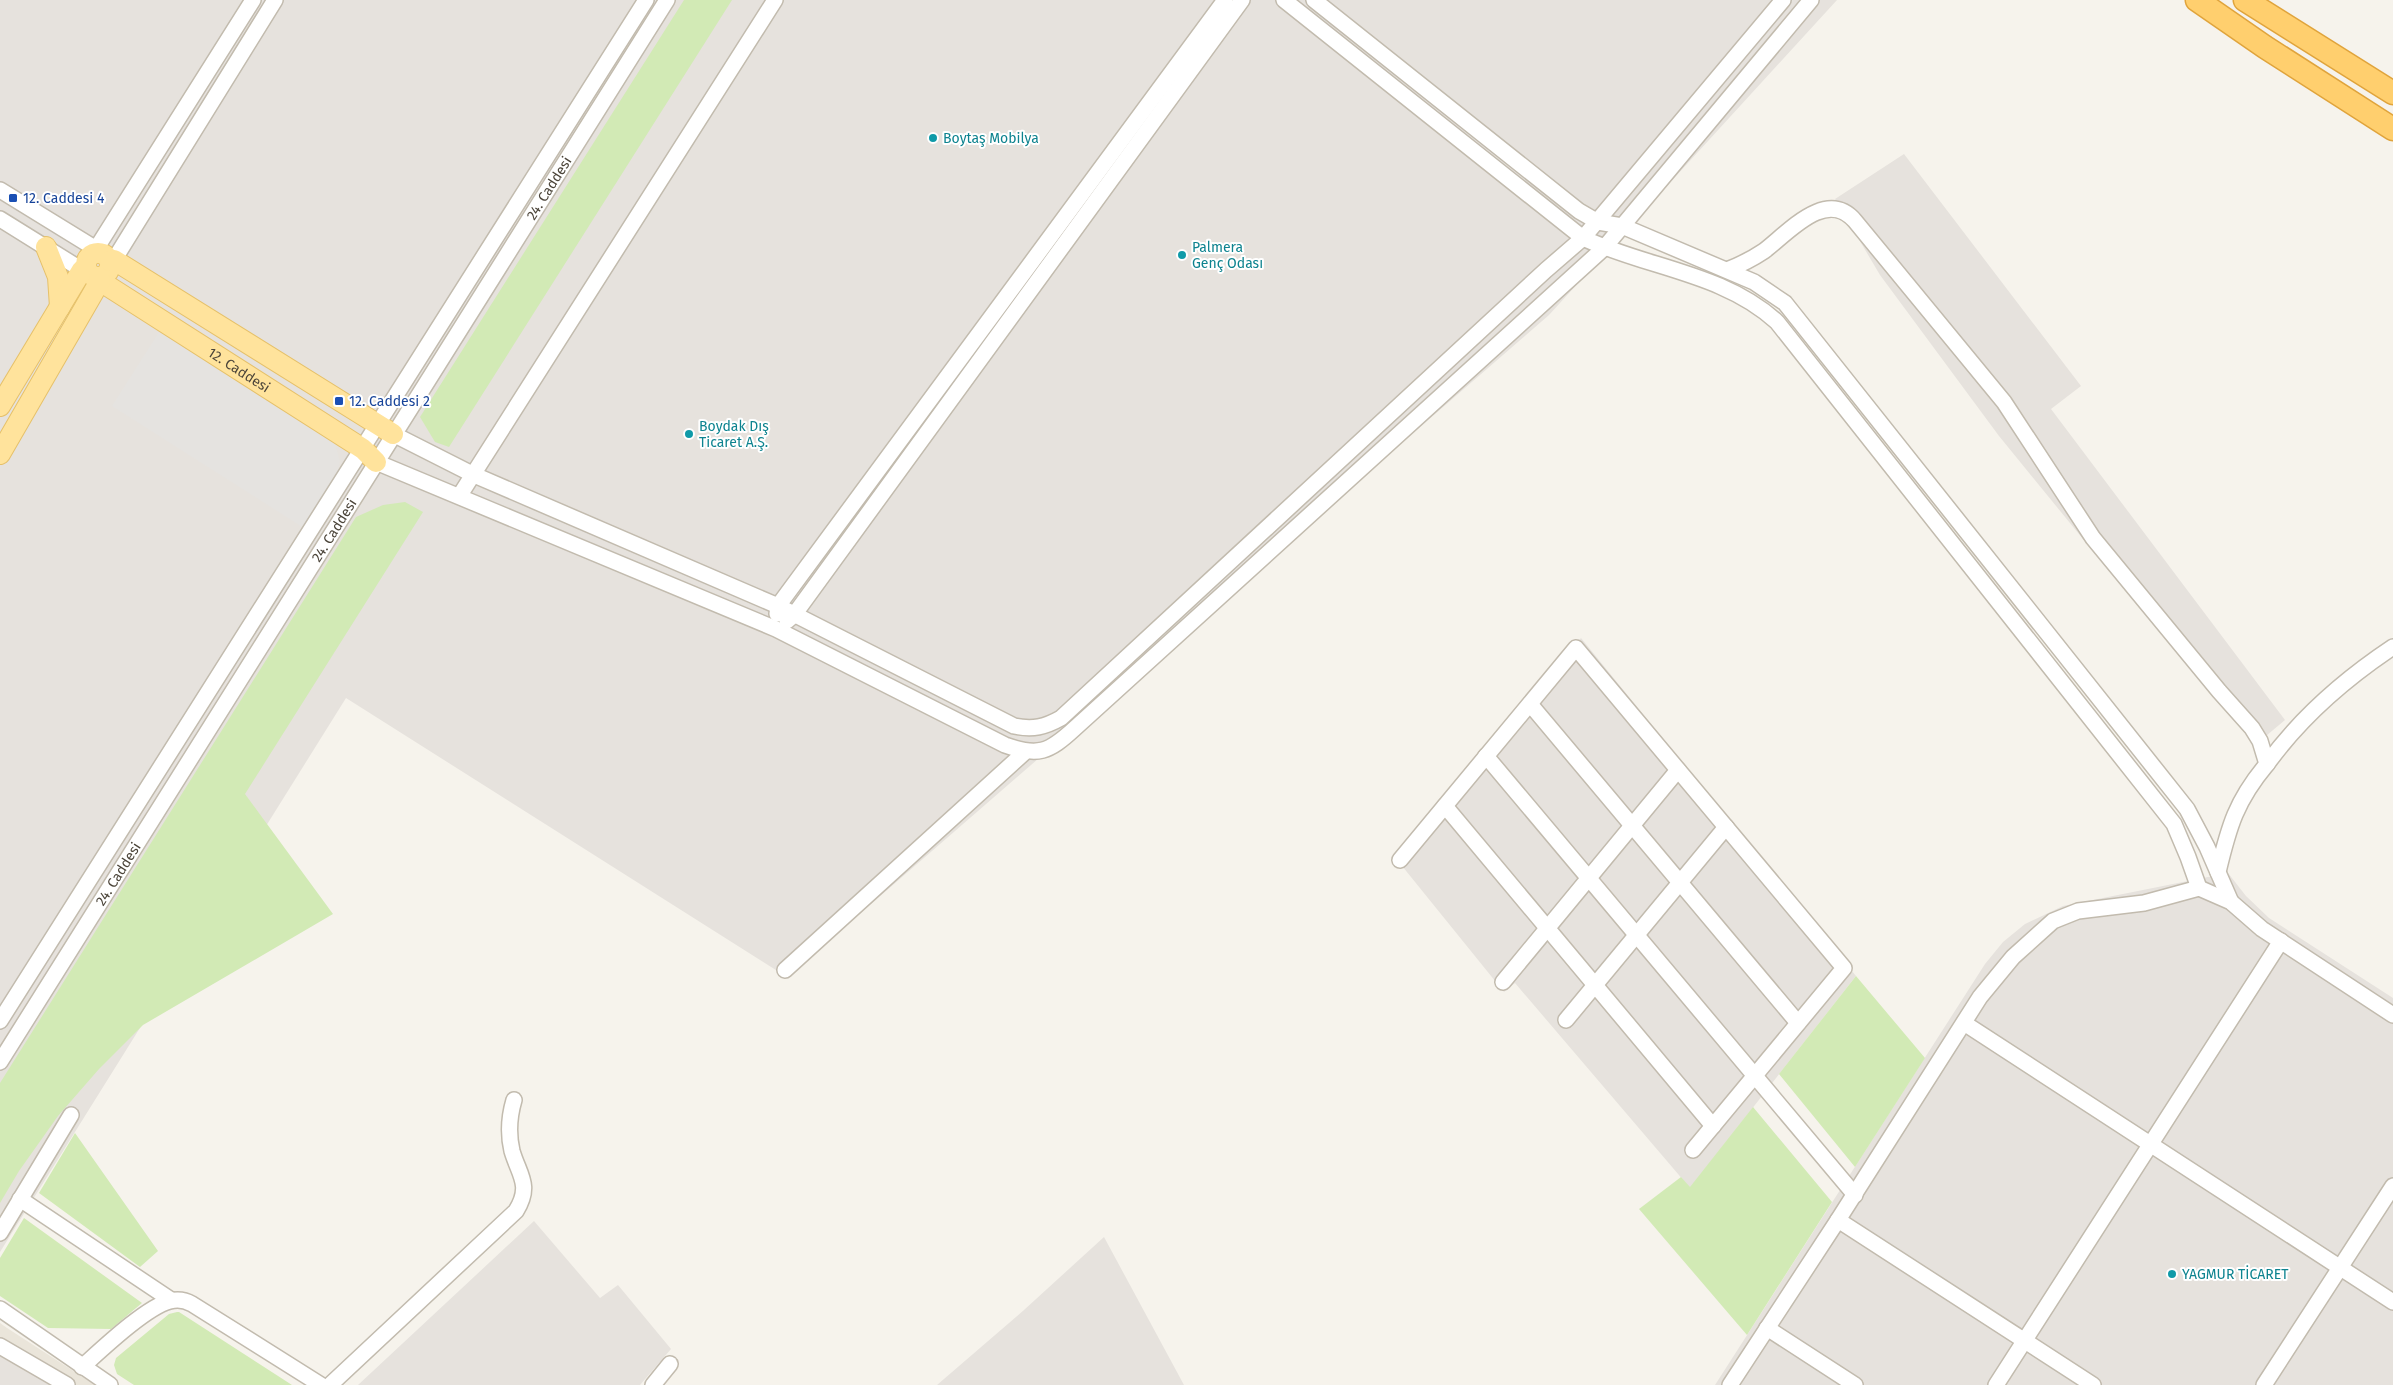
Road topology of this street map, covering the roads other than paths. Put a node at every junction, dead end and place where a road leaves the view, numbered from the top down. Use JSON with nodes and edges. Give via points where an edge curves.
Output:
{"nodes":[{"id":1,"x":253,"y":0,"type":"edge"},
{"id":2,"x":275,"y":0,"type":"edge"},
{"id":3,"x":646,"y":0,"type":"edge"},
{"id":4,"x":667,"y":0,"type":"edge"},
{"id":5,"x":775,"y":0,"type":"edge"},
{"id":6,"x":1224,"y":0,"type":"edge"},
{"id":7,"x":1242,"y":0,"type":"edge"},
{"id":8,"x":1284,"y":0,"type":"edge"},
{"id":9,"x":1314,"y":0,"type":"edge"},
{"id":10,"x":1783,"y":0,"type":"edge"},
{"id":11,"x":1811,"y":0,"type":"edge"},
{"id":12,"x":2197,"y":0,"type":"edge"},
{"id":13,"x":2245,"y":0,"type":"edge"},
{"id":14,"x":2393,"y":93,"type":"edge"},
{"id":15,"x":2393,"y":128,"type":"edge"},
{"id":16,"x":0,"y":190,"type":"edge"},
{"id":17,"x":0,"y":218,"type":"edge"},
{"id":18,"x":1598,"y":222,"type":"junction"},
{"id":19,"x":1622,"y":226,"type":"junction"},
{"id":20,"x":1583,"y":238,"type":"junction"},
{"id":21,"x":46,"y":247,"type":"junction"},
{"id":22,"x":1604,"y":248,"type":"junction"},
{"id":23,"x":98,"y":265,"type":"junction"},
{"id":24,"x":1726,"y":270,"type":"junction"},
{"id":25,"x":60,"y":307,"type":"junction"},
{"id":26,"x":0,"y":406,"type":"edge"},
{"id":27,"x":385,"y":429,"type":"junction"},
{"id":28,"x":0,"y":454,"type":"edge"},
{"id":29,"x":369,"y":455,"type":"junction"},
{"id":30,"x":472,"y":474,"type":"junction"},
{"id":31,"x":460,"y":495,"type":"junction"},
{"id":32,"x":778,"y":606,"type":"junction"},
{"id":33,"x":794,"y":615,"type":"junction"},
{"id":34,"x":776,"y":629,"type":"junction"},
{"id":35,"x":2393,"y":647,"type":"edge"},
{"id":36,"x":1530,"y":704,"type":"junction"},
{"id":37,"x":1025,"y":752,"type":"junction"},
{"id":38,"x":1486,"y":756,"type":"junction"},
{"id":39,"x":2266,"y":764,"type":"junction"},
{"id":40,"x":1678,"y":770,"type":"junction"},
{"id":41,"x":1445,"y":806,"type":"junction"},
{"id":42,"x":1632,"y":826,"type":"junction"},
{"id":43,"x":1726,"y":827,"type":"junction"},
{"id":44,"x":1400,"y":860,"type":"dead end"},
{"id":45,"x":2218,"y":872,"type":"junction"},
{"id":46,"x":1589,"y":878,"type":"junction"},
{"id":47,"x":1680,"y":883,"type":"junction"},
{"id":48,"x":2199,"y":888,"type":"junction"},
{"id":49,"x":2230,"y":902,"type":"junction"},
{"id":50,"x":1548,"y":928,"type":"junction"},
{"id":51,"x":1636,"y":935,"type":"junction"},
{"id":52,"x":2281,"y":941,"type":"junction"},
{"id":53,"x":785,"y":970,"type":"dead end"},
{"id":54,"x":1503,"y":982,"type":"dead end"},
{"id":55,"x":1595,"y":985,"type":"junction"},
{"id":56,"x":2393,"y":1015,"type":"edge"},
{"id":57,"x":1566,"y":1020,"type":"dead end"},
{"id":58,"x":0,"y":1021,"type":"edge"},
{"id":59,"x":1798,"y":1023,"type":"junction"},
{"id":60,"x":1964,"y":1023,"type":"junction"},
{"id":61,"x":0,"y":1062,"type":"edge"},
{"id":62,"x":1754,"y":1076,"type":"junction"},
{"id":63,"x":514,"y":1100,"type":"dead end"},
{"id":64,"x":71,"y":1115,"type":"dead end"},
{"id":65,"x":1714,"y":1126,"type":"junction"},
{"id":66,"x":2151,"y":1144,"type":"junction"},
{"id":67,"x":1693,"y":1150,"type":"dead end"},
{"id":68,"x":2393,"y":1186,"type":"edge"},
{"id":69,"x":1855,"y":1195,"type":"junction"},
{"id":70,"x":20,"y":1199,"type":"junction"},
{"id":71,"x":1838,"y":1220,"type":"junction"},
{"id":72,"x":0,"y":1233,"type":"edge"},
{"id":73,"x":2340,"y":1268,"type":"junction"},
{"id":74,"x":171,"y":1300,"type":"junction"},
{"id":75,"x":2393,"y":1302,"type":"edge"},
{"id":76,"x":0,"y":1309,"type":"edge"},
{"id":77,"x":1767,"y":1328,"type":"junction"},
{"id":78,"x":2024,"y":1341,"type":"junction"},
{"id":79,"x":0,"y":1346,"type":"edge"},
{"id":80,"x":670,"y":1364,"type":"dead end"},
{"id":81,"x":82,"y":1367,"type":"junction"},
{"id":82,"x":315,"y":1384,"type":"edge"},
{"id":83,"x":67,"y":1385,"type":"edge"},
{"id":84,"x":110,"y":1385,"type":"edge"},
{"id":85,"x":330,"y":1385,"type":"edge"},
{"id":86,"x":653,"y":1385,"type":"edge"},
{"id":87,"x":1730,"y":1385,"type":"edge"},
{"id":88,"x":1855,"y":1385,"type":"edge"},
{"id":89,"x":1996,"y":1385,"type":"edge"},
{"id":90,"x":2093,"y":1385,"type":"edge"},
{"id":91,"x":2264,"y":1385,"type":"edge"}],
"edges":[{"from":1,"to":23,"type":"street"},
{"from":2,"to":23,"type":"street"},
{"from":3,"to":27,"type":"street","name":"24. Caddesi"},
{"from":4,"to":27,"type":"street","name":"24. Caddesi"},
{"from":5,"to":30,"type":"street"},
{"from":6,"to":32,"type":"street"},
{"from":7,"to":33,"type":"street"},
{"from":8,"to":20,"type":"street"},
{"from":9,"to":18,"type":"street","via":[[1579,212]]},
{"from":10,"to":18,"type":"street"},
{"from":11,"to":19,"type":"street"},
{"from":12,"to":15,"type":"highway"},
{"from":13,"to":14,"type":"highway"},
{"from":16,"to":23,"type":"street","name":"12. Caddesi"},
{"from":17,"to":21,"type":"street","name":"12. Caddesi"},
{"from":18,"to":19,"type":"street"},
{"from":18,"to":20,"type":"street"},
{"from":19,"to":22,"type":"street"},
{"from":19,"to":24,"type":"street"},
{"from":20,"to":22,"type":"street"},
{"from":20,"to":33,"type":"street","via":[[1061,718],[1047,726],[1030,729],[1014,726]]},
{"from":21,"to":23,"type":"street","name":"12. Caddesi"},
{"from":21,"to":25,"type":"main road","via":[[58,277]]},
{"from":22,"to":37,"type":"street","via":[[1061,741],[1046,750]]},
{"from":22,"to":48,"type":"street","via":[[1734,292],[1757,306],[1784,330],[2174,824]]},
{"from":23,"to":25,"type":"main road"},
{"from":23,"to":27,"type":"main road","name":"12. Caddesi"},
{"from":23,"to":28,"type":"main road"},
{"from":23,"to":29,"type":"main road","name":"12. Caddesi"},
{"from":24,"to":39,"type":"street","via":[[1756,256],[1793,225],[1820,211],[1837,209],[1852,217],[2004,402],[2093,538],[2252,728],[2260,741]]},
{"from":24,"to":45,"type":"street","via":[[1764,288],[1794,313],[2186,809]]},
{"from":25,"to":26,"type":"main road"},
{"from":27,"to":29,"type":"street","name":"24. Caddesi"},
{"from":27,"to":30,"type":"street"},
{"from":29,"to":31,"type":"street"},
{"from":29,"to":58,"type":"street","name":"24. Caddesi"},
{"from":29,"to":61,"type":"street","name":"24. Caddesi"},
{"from":30,"to":31,"type":"street"},
{"from":30,"to":32,"type":"street"},
{"from":31,"to":34,"type":"street"},
{"from":32,"to":33,"type":"street"},
{"from":32,"to":34,"type":"street"},
{"from":33,"to":34,"type":"street"},
{"from":34,"to":37,"type":"street"},
{"from":35,"to":39,"type":"street","via":[[2324,700]]},
{"from":36,"to":38,"type":"street"},
{"from":36,"to":40,"type":"street","via":[[1576,648]]},
{"from":36,"to":42,"type":"street"},
{"from":37,"to":53,"type":"street"},
{"from":38,"to":41,"type":"street"},
{"from":38,"to":46,"type":"street"},
{"from":39,"to":45,"type":"street","via":[[2236,808]]},
{"from":40,"to":42,"type":"street"},
{"from":40,"to":43,"type":"street"},
{"from":41,"to":44,"type":"street"},
{"from":41,"to":50,"type":"street"},
{"from":42,"to":46,"type":"street"},
{"from":42,"to":47,"type":"street"},
{"from":43,"to":47,"type":"street"},
{"from":43,"to":59,"type":"street","via":[[1844,968]]},
{"from":45,"to":49,"type":"street"},
{"from":46,"to":50,"type":"street"},
{"from":46,"to":51,"type":"street"},
{"from":47,"to":51,"type":"street"},
{"from":47,"to":59,"type":"street"},
{"from":48,"to":49,"type":"street"},
{"from":48,"to":60,"type":"street","via":[[2144,903],[2078,911],[2053,921],[2004,966]]},
{"from":49,"to":52,"type":"street","via":[[2253,923]]},
{"from":50,"to":54,"type":"street"},
{"from":50,"to":55,"type":"street"},
{"from":51,"to":55,"type":"street"},
{"from":51,"to":62,"type":"street"},
{"from":52,"to":56,"type":"street"},
{"from":52,"to":66,"type":"street"},
{"from":55,"to":57,"type":"street"},
{"from":55,"to":65,"type":"street"},
{"from":59,"to":62,"type":"street"},
{"from":60,"to":66,"type":"street"},
{"from":60,"to":69,"type":"street"},
{"from":62,"to":65,"type":"street"},
{"from":62,"to":69,"type":"street"},
{"from":63,"to":85,"type":"street","via":[[510,1141],[524,1183],[516,1211]]},
{"from":64,"to":70,"type":"street"},
{"from":65,"to":67,"type":"street"},
{"from":66,"to":73,"type":"street"},
{"from":66,"to":78,"type":"street"},
{"from":68,"to":73,"type":"street"},
{"from":69,"to":71,"type":"street"},
{"from":70,"to":72,"type":"street"},
{"from":70,"to":74,"type":"street"},
{"from":71,"to":77,"type":"street"},
{"from":71,"to":78,"type":"street"},
{"from":73,"to":75,"type":"street"},
{"from":73,"to":91,"type":"street"},
{"from":74,"to":81,"type":"street","via":[[119,1334]]},
{"from":74,"to":82,"type":"street","via":[[192,1304]]},
{"from":76,"to":81,"type":"street"},
{"from":77,"to":87,"type":"street"},
{"from":77,"to":88,"type":"street"},
{"from":78,"to":89,"type":"street"},
{"from":78,"to":90,"type":"street"},
{"from":79,"to":83,"type":"street"},
{"from":80,"to":86,"type":"street"},
{"from":81,"to":84,"type":"street"}]}
